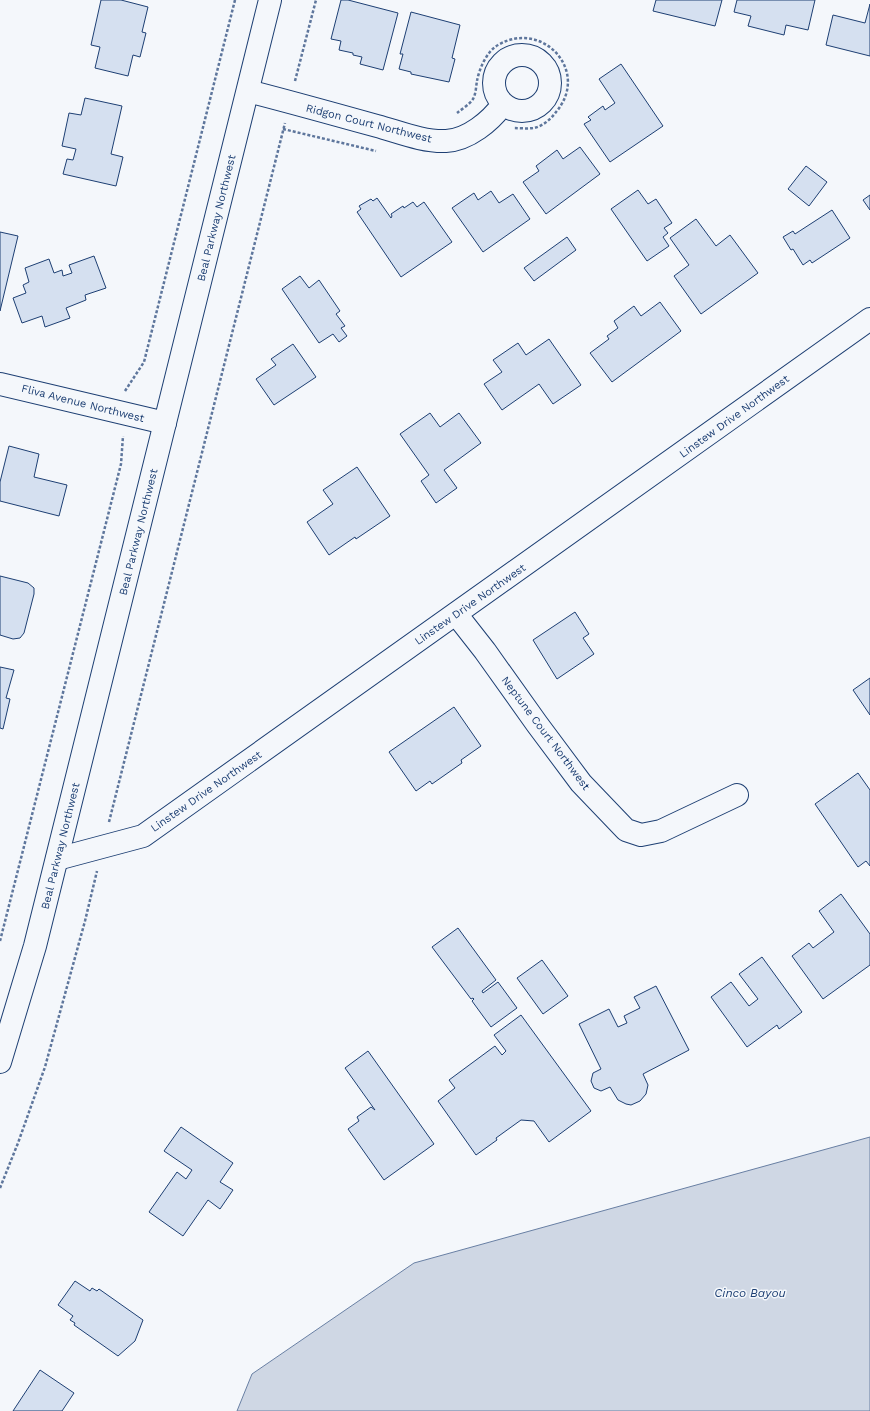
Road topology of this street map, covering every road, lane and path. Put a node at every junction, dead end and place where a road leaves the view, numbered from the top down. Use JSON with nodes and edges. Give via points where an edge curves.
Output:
{"nodes":[{"id":1,"x":236,"y":0,"type":"edge"},
{"id":2,"x":270,"y":0,"type":"edge"},
{"id":3,"x":316,"y":0,"type":"edge"},
{"id":4,"x":296,"y":78,"type":"junction"},
{"id":5,"x":301,"y":80,"type":"dead end"},
{"id":6,"x":248,"y":91,"type":"junction"},
{"id":7,"x":290,"y":102,"type":"junction"},
{"id":8,"x":503,"y":104,"type":"dead end"},
{"id":9,"x":451,"y":116,"type":"dead end"},
{"id":10,"x":512,"y":128,"type":"dead end"},
{"id":11,"x":283,"y":129,"type":"junction"},
{"id":12,"x":380,"y":152,"type":"dead end"},
{"id":13,"x":870,"y":319,"type":"edge"},
{"id":14,"x":0,"y":384,"type":"edge"},
{"id":15,"x":125,"y":414,"type":"junction"},
{"id":16,"x":165,"y":423,"type":"junction"},
{"id":17,"x":456,"y":614,"type":"junction"},
{"id":18,"x":737,"y":795,"type":"dead end"},
{"id":19,"x":102,"y":847,"type":"junction"},
{"id":20,"x":57,"y":859,"type":"junction"},
{"id":21,"x":0,"y":941,"type":"edge"},
{"id":22,"x":0,"y":1062,"type":"edge"},
{"id":23,"x":0,"y":1188,"type":"edge"}],
"edges":[{"from":1,"to":15,"type":"path","via":[[144,362],[125,390]]},
{"from":2,"to":6,"type":"street","name":"Beal Parkway Northwest"},
{"from":3,"to":4,"type":"path"},
{"from":4,"to":5,"type":"path"},
{"from":4,"to":7,"type":"path"},
{"from":6,"to":7,"type":"street","name":"Ridgon Court Northwest"},
{"from":6,"to":16,"type":"street","name":"Beal Parkway Northwest"},
{"from":7,"to":8,"type":"street","name":"Ridgon Court Northwest","via":[[416,137],[446,141],[469,134]]},
{"from":7,"to":11,"type":"path"},
{"from":9,"to":10,"type":"path","via":[[473,99],[479,71],[497,45],[519,38],[530,39],[550,47],[562,59],[569,85],[565,100],[550,119],[535,128]]},
{"from":11,"to":12,"type":"path"},
{"from":11,"to":19,"type":"path"},
{"from":13,"to":17,"type":"street","name":"Linstew Drive Northwest"},
{"from":14,"to":15,"type":"street","name":"Fliva Avenue Northwest"},
{"from":15,"to":16,"type":"street","name":"Fliva Avenue Northwest"},
{"from":15,"to":21,"type":"path","via":[[121,464]]},
{"from":16,"to":20,"type":"street","name":"Beal Parkway Northwest"},
{"from":17,"to":18,"type":"street","name":"Neptune Court Northwest","via":[[581,783],[626,830],[641,835],[661,831]]},
{"from":17,"to":19,"type":"street","name":"Linstew Drive Northwest","via":[[143,836]]},
{"from":19,"to":20,"type":"street","name":"Linstew Drive Northwest"},
{"from":19,"to":23,"type":"path","via":[[86,921],[45,1067]]},
{"from":20,"to":22,"type":"street","name":"Beal Parkway Northwest","via":[[35,946]]}]}
